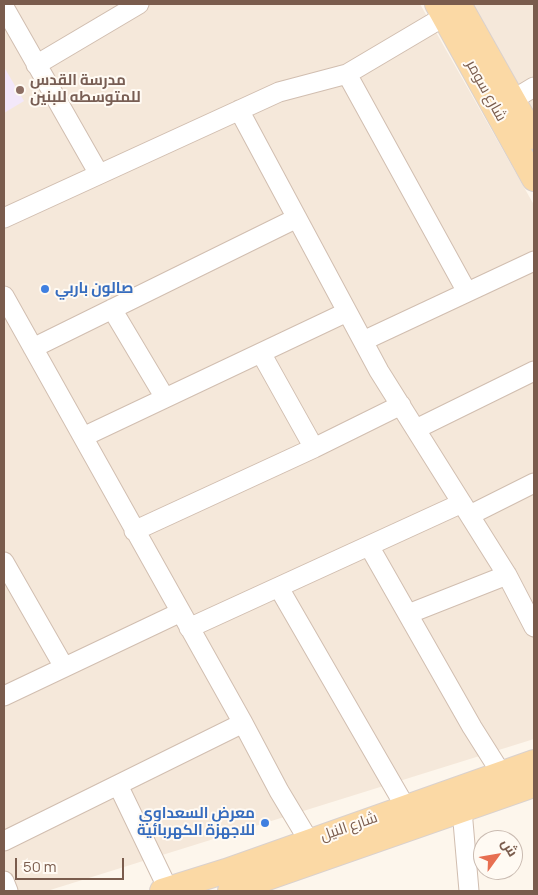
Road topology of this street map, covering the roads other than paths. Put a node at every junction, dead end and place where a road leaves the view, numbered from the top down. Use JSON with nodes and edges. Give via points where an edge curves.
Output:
{"nodes":[{"id":1,"x":139,"y":4,"type":"edge"},
{"id":2,"x":4,"y":8,"type":"edge"},
{"id":3,"x":447,"y":8,"type":"edge"},
{"id":4,"x":36,"y":64,"type":"junction"},
{"id":5,"x":347,"y":74,"type":"junction"},
{"id":6,"x":534,"y":87,"type":"edge"},
{"id":7,"x":514,"y":99,"type":"junction"},
{"id":8,"x":239,"y":110,"type":"junction"},
{"id":9,"x":534,"y":137,"type":"edge"},
{"id":10,"x":99,"y":174,"type":"junction"},
{"id":11,"x":534,"y":179,"type":"edge"},
{"id":12,"x":4,"y":218,"type":"edge"},
{"id":13,"x":297,"y":218,"type":"junction"},
{"id":14,"x":534,"y":260,"type":"edge"},
{"id":15,"x":467,"y":292,"type":"junction"},
{"id":16,"x":4,"y":296,"type":"edge"},
{"id":17,"x":112,"y":309,"type":"junction"},
{"id":18,"x":347,"y":312,"type":"junction"},
{"id":19,"x":363,"y":342,"type":"junction"},
{"id":20,"x":33,"y":348,"type":"junction"},
{"id":21,"x":261,"y":353,"type":"junction"},
{"id":22,"x":534,"y":371,"type":"edge"},
{"id":23,"x":165,"y":398,"type":"junction"},
{"id":24,"x":401,"y":405,"type":"junction"},
{"id":25,"x":416,"y":429,"type":"junction"},
{"id":26,"x":83,"y":437,"type":"junction"},
{"id":27,"x":314,"y":448,"type":"junction"},
{"id":28,"x":534,"y":483,"type":"edge"},
{"id":29,"x":466,"y":509,"type":"junction"},
{"id":30,"x":134,"y":531,"type":"junction"},
{"id":31,"x":369,"y":546,"type":"junction"},
{"id":32,"x":4,"y":562,"type":"edge"},
{"id":33,"x":507,"y":574,"type":"junction"},
{"id":34,"x":279,"y":588,"type":"junction"},
{"id":35,"x":408,"y":614,"type":"junction"},
{"id":36,"x":185,"y":620,"type":"junction"},
{"id":37,"x":534,"y":627,"type":"edge"},
{"id":38,"x":64,"y":668,"type":"junction"},
{"id":39,"x":4,"y":696,"type":"edge"},
{"id":40,"x":243,"y":724,"type":"junction"},
{"id":41,"x":534,"y":762,"type":"edge"},
{"id":42,"x":501,"y":773,"type":"junction"},
{"id":43,"x":118,"y":785,"type":"junction"},
{"id":44,"x":534,"y":785,"type":"edge"},
{"id":45,"x":406,"y":808,"type":"junction"},
{"id":46,"x":462,"y":810,"type":"junction"},
{"id":47,"x":4,"y":841,"type":"edge"},
{"id":48,"x":309,"y":841,"type":"junction"},
{"id":49,"x":4,"y":881,"type":"edge"},
{"id":50,"x":165,"y":890,"type":"edge"},
{"id":51,"x":8,"y":891,"type":"edge"},
{"id":52,"x":230,"y":891,"type":"edge"},
{"id":53,"x":469,"y":891,"type":"edge"}],
"edges":[{"from":1,"to":4,"type":"street"},
{"from":2,"to":4,"type":"street"},
{"from":3,"to":5,"type":"street"},
{"from":3,"to":7,"type":"main road","name":"شارع سومر"},
{"from":3,"to":11,"type":"main road","name":"شارع سومر"},
{"from":4,"to":10,"type":"street"},
{"from":5,"to":8,"type":"street","via":[[279,92]]},
{"from":5,"to":15,"type":"street"},
{"from":6,"to":7,"type":"street"},
{"from":7,"to":9,"type":"main road","name":"شارع سومر"},
{"from":8,"to":10,"type":"street"},
{"from":8,"to":13,"type":"street"},
{"from":10,"to":12,"type":"street"},
{"from":13,"to":17,"type":"street"},
{"from":13,"to":18,"type":"street"},
{"from":14,"to":15,"type":"street"},
{"from":15,"to":19,"type":"street"},
{"from":16,"to":20,"type":"street"},
{"from":17,"to":20,"type":"street"},
{"from":17,"to":23,"type":"street"},
{"from":18,"to":19,"type":"street"},
{"from":18,"to":21,"type":"street"},
{"from":19,"to":24,"type":"street"},
{"from":20,"to":26,"type":"street"},
{"from":21,"to":23,"type":"street"},
{"from":21,"to":27,"type":"street"},
{"from":22,"to":25,"type":"street"},
{"from":23,"to":26,"type":"street"},
{"from":24,"to":25,"type":"street"},
{"from":24,"to":27,"type":"street"},
{"from":25,"to":29,"type":"street"},
{"from":26,"to":30,"type":"street"},
{"from":27,"to":30,"type":"street"},
{"from":28,"to":29,"type":"street"},
{"from":29,"to":31,"type":"street"},
{"from":29,"to":33,"type":"street"},
{"from":30,"to":36,"type":"street"},
{"from":31,"to":34,"type":"street"},
{"from":31,"to":35,"type":"street"},
{"from":32,"to":38,"type":"street"},
{"from":33,"to":35,"type":"street"},
{"from":33,"to":37,"type":"street"},
{"from":34,"to":36,"type":"street"},
{"from":34,"to":45,"type":"street"},
{"from":35,"to":42,"type":"street"},
{"from":36,"to":38,"type":"street"},
{"from":36,"to":40,"type":"street"},
{"from":38,"to":39,"type":"street"},
{"from":40,"to":43,"type":"street"},
{"from":40,"to":48,"type":"street"},
{"from":41,"to":42,"type":"main road","name":"شارع النيل"},
{"from":42,"to":45,"type":"main road","name":"شارع النيل"},
{"from":43,"to":47,"type":"street"},
{"from":43,"to":50,"type":"street"},
{"from":44,"to":46,"type":"main road","name":"شارع النيل"},
{"from":45,"to":48,"type":"main road","name":"شارع النيل"},
{"from":46,"to":52,"type":"main road","name":"شارع النيل"},
{"from":46,"to":53,"type":"street"},
{"from":48,"to":50,"type":"main road","name":"شارع النيل"},
{"from":49,"to":51,"type":"street"}]}
